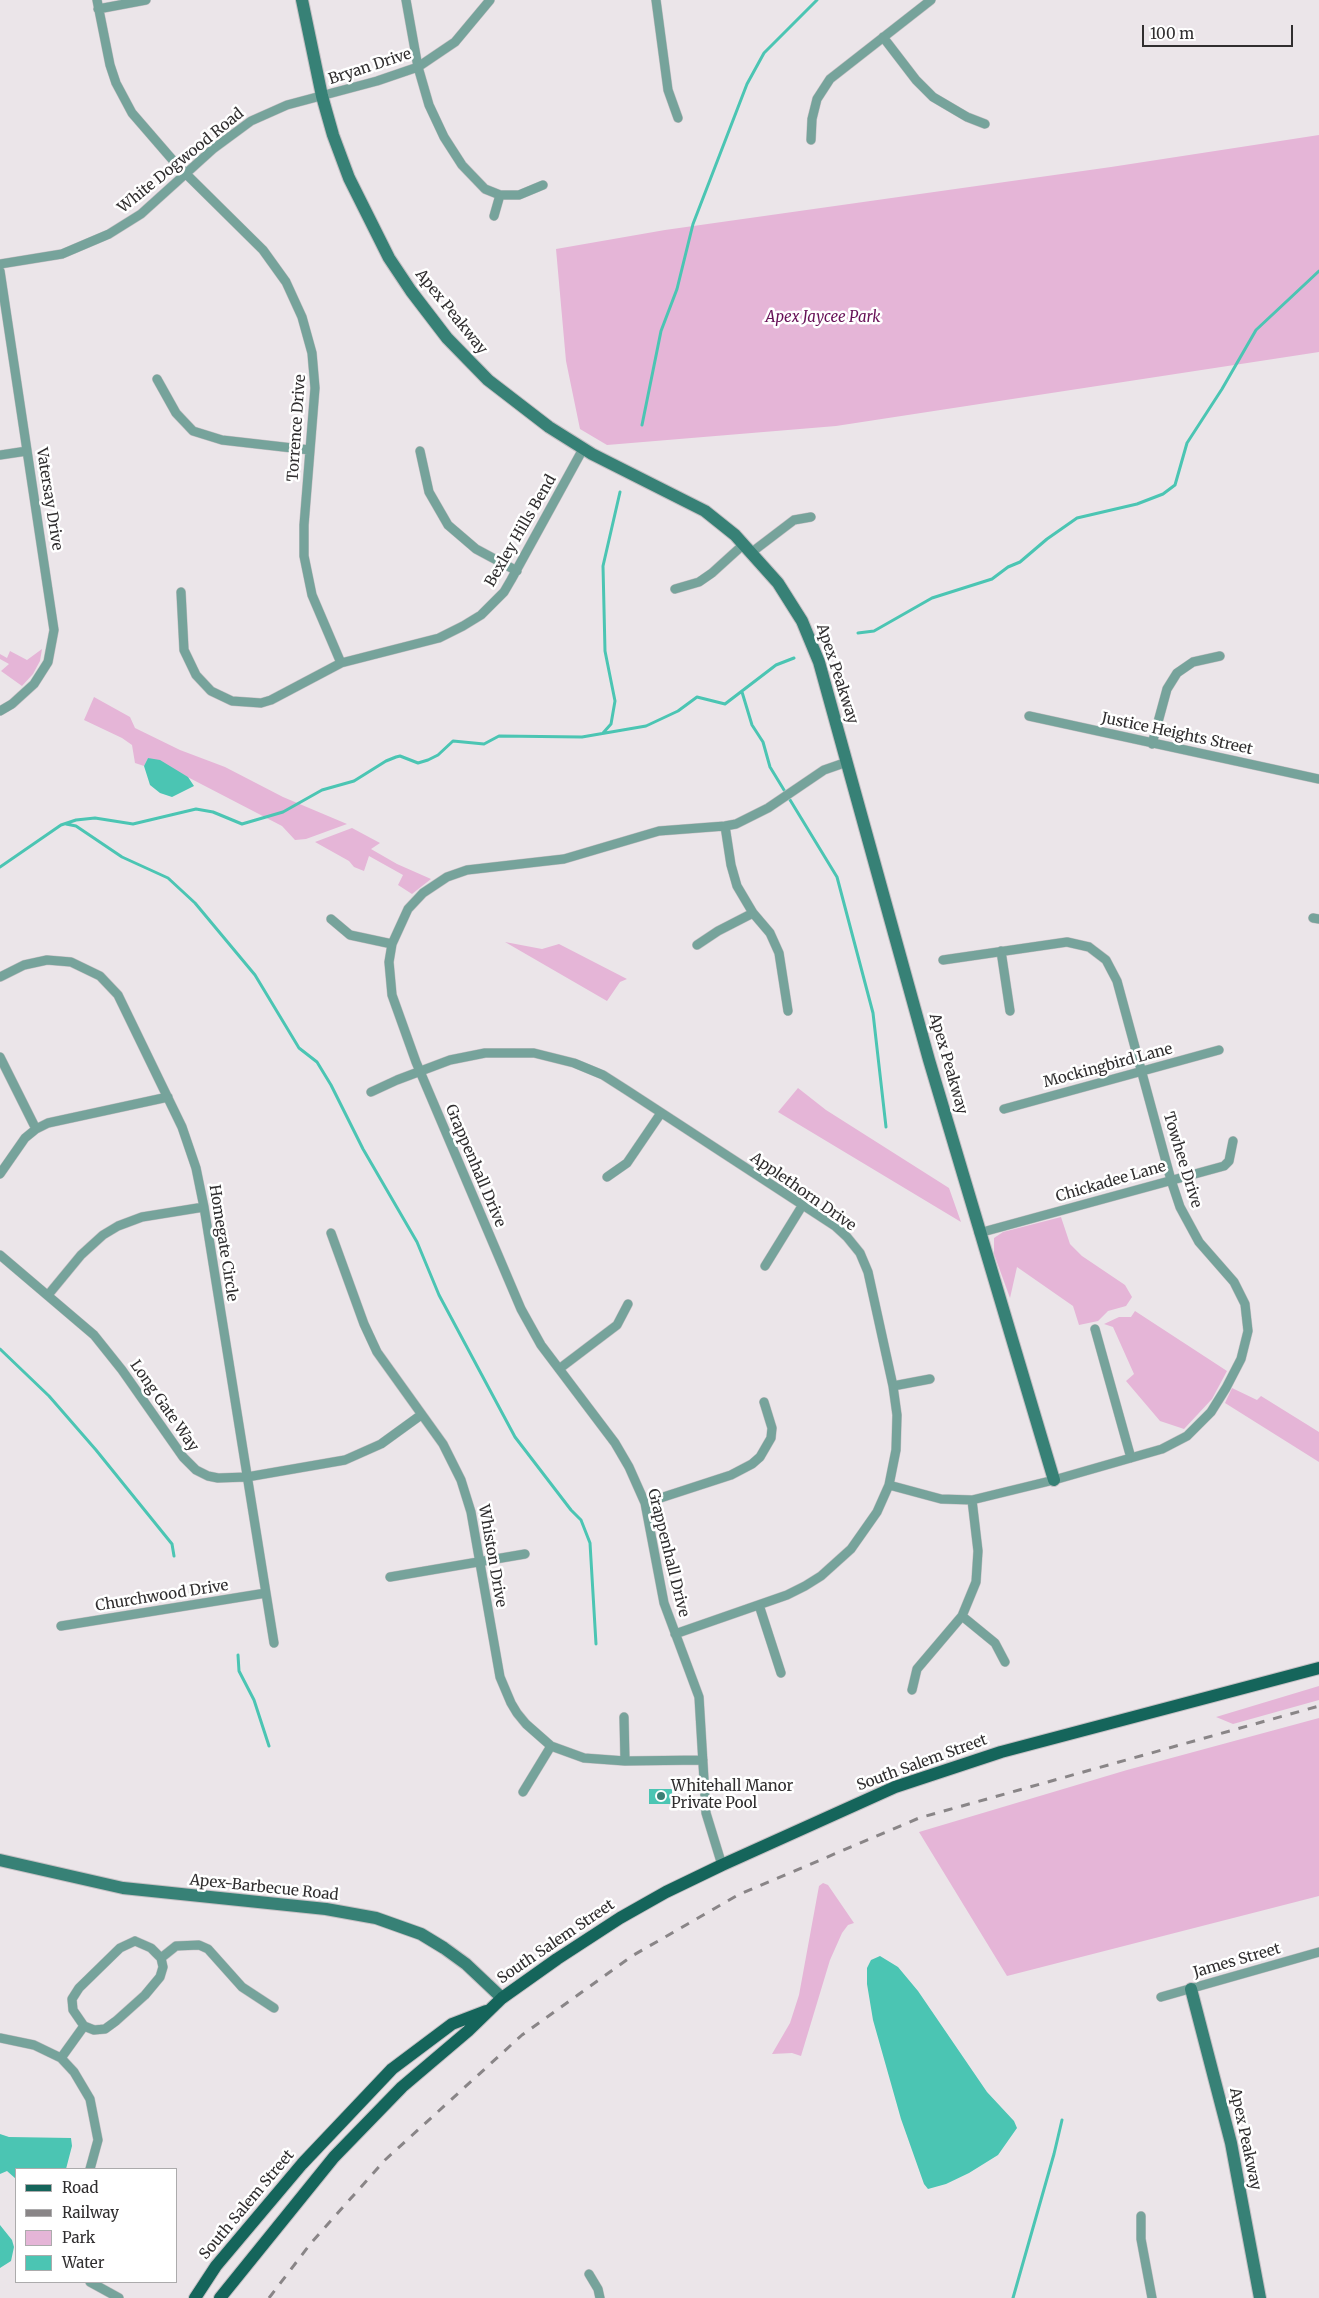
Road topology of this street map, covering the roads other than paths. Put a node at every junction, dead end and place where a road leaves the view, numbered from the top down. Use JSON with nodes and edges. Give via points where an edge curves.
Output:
{"nodes":[{"id":1,"x":146,"y":0,"type":"edge"},
{"id":2,"x":302,"y":0,"type":"edge"},
{"id":3,"x":406,"y":0,"type":"edge"},
{"id":4,"x":490,"y":0,"type":"edge"},
{"id":5,"x":656,"y":0,"type":"edge"},
{"id":6,"x":931,"y":0,"type":"edge"},
{"id":7,"x":98,"y":4,"type":"edge"},
{"id":8,"x":883,"y":37,"type":"junction"},
{"id":9,"x":418,"y":67,"type":"junction"},
{"id":10,"x":322,"y":96,"type":"junction"},
{"id":11,"x":678,"y":118,"type":"dead end"},
{"id":12,"x":985,"y":124,"type":"dead end"},
{"id":13,"x":811,"y":140,"type":"dead end"},
{"id":14,"x":185,"y":173,"type":"junction"},
{"id":15,"x":542,"y":185,"type":"dead end"},
{"id":16,"x":500,"y":196,"type":"junction"},
{"id":17,"x":494,"y":216,"type":"dead end"},
{"id":18,"x":0,"y":264,"type":"edge"},
{"id":19,"x":0,"y":271,"type":"edge"},
{"id":20,"x":157,"y":379,"type":"dead end"},
{"id":21,"x":583,"y":449,"type":"junction"},
{"id":22,"x":310,"y":450,"type":"junction"},
{"id":23,"x":27,"y":451,"type":"junction"},
{"id":24,"x":420,"y":451,"type":"dead end"},
{"id":25,"x":0,"y":455,"type":"edge"},
{"id":26,"x":811,"y":517,"type":"dead end"},
{"id":27,"x":748,"y":548,"type":"junction"},
{"id":28,"x":517,"y":571,"type":"junction"},
{"id":29,"x":675,"y":589,"type":"dead end"},
{"id":30,"x":181,"y":592,"type":"dead end"},
{"id":31,"x":1220,"y":656,"type":"dead end"},
{"id":32,"x":341,"y":663,"type":"junction"},
{"id":33,"x":0,"y":711,"type":"edge"},
{"id":34,"x":1029,"y":716,"type":"dead end"},
{"id":35,"x":1152,"y":744,"type":"junction"},
{"id":36,"x":847,"y":762,"type":"junction"},
{"id":37,"x":1319,"y":779,"type":"edge"},
{"id":38,"x":725,"y":826,"type":"junction"},
{"id":39,"x":754,"y":913,"type":"junction"},
{"id":40,"x":331,"y":919,"type":"dead end"},
{"id":41,"x":392,"y":944,"type":"junction"},
{"id":42,"x":698,"y":945,"type":"dead end"},
{"id":43,"x":1001,"y":952,"type":"junction"},
{"id":44,"x":943,"y":960,"type":"dead end"},
{"id":45,"x":0,"y":977,"type":"edge"},
{"id":46,"x":788,"y":1011,"type":"dead end"},
{"id":47,"x":1010,"y":1011,"type":"dead end"},
{"id":48,"x":1219,"y":1050,"type":"dead end"},
{"id":49,"x":0,"y":1057,"type":"edge"},
{"id":50,"x":1141,"y":1071,"type":"junction"},
{"id":51,"x":420,"y":1072,"type":"junction"},
{"id":52,"x":372,"y":1092,"type":"dead end"},
{"id":53,"x":168,"y":1097,"type":"junction"},
{"id":54,"x":1004,"y":1108,"type":"dead end"},
{"id":55,"x":661,"y":1113,"type":"junction"},
{"id":56,"x":36,"y":1129,"type":"junction"},
{"id":57,"x":1233,"y":1141,"type":"dead end"},
{"id":58,"x":0,"y":1174,"type":"edge"},
{"id":59,"x":607,"y":1177,"type":"dead end"},
{"id":60,"x":1171,"y":1180,"type":"junction"},
{"id":61,"x":802,"y":1206,"type":"junction"},
{"id":62,"x":204,"y":1207,"type":"junction"},
{"id":63,"x":331,"y":1233,"type":"dead end"},
{"id":64,"x":979,"y":1233,"type":"junction"},
{"id":65,"x":0,"y":1255,"type":"edge"},
{"id":66,"x":764,"y":1266,"type":"dead end"},
{"id":67,"x":48,"y":1295,"type":"junction"},
{"id":68,"x":628,"y":1304,"type":"dead end"},
{"id":69,"x":1095,"y":1329,"type":"dead end"},
{"id":70,"x":559,"y":1369,"type":"junction"},
{"id":71,"x":930,"y":1379,"type":"dead end"},
{"id":72,"x":893,"y":1386,"type":"junction"},
{"id":73,"x":764,"y":1402,"type":"dead end"},
{"id":74,"x":421,"y":1415,"type":"junction"},
{"id":75,"x":1132,"y":1458,"type":"junction"},
{"id":76,"x":247,"y":1477,"type":"junction"},
{"id":77,"x":1054,"y":1480,"type":"junction"},
{"id":78,"x":889,"y":1485,"type":"junction"},
{"id":79,"x":972,"y":1500,"type":"junction"},
{"id":80,"x":644,"y":1503,"type":"junction"},
{"id":81,"x":525,"y":1554,"type":"dead end"},
{"id":82,"x":480,"y":1562,"type":"junction"},
{"id":83,"x":390,"y":1577,"type":"dead end"},
{"id":84,"x":266,"y":1593,"type":"junction"},
{"id":85,"x":758,"y":1605,"type":"junction"},
{"id":86,"x":962,"y":1616,"type":"junction"},
{"id":87,"x":61,"y":1626,"type":"dead end"},
{"id":88,"x":674,"y":1634,"type":"junction"},
{"id":89,"x":274,"y":1642,"type":"dead end"},
{"id":90,"x":1005,"y":1662,"type":"dead end"},
{"id":91,"x":1319,"y":1668,"type":"edge"},
{"id":92,"x":781,"y":1673,"type":"dead end"},
{"id":93,"x":912,"y":1690,"type":"dead end"},
{"id":94,"x":624,"y":1717,"type":"dead end"},
{"id":95,"x":551,"y":1746,"type":"junction"},
{"id":96,"x":703,"y":1760,"type":"junction"},
{"id":97,"x":625,"y":1761,"type":"junction"},
{"id":98,"x":524,"y":1792,"type":"dead end"},
{"id":99,"x":0,"y":1860,"type":"edge"},
{"id":100,"x":722,"y":1865,"type":"junction"},
{"id":101,"x":1319,"y":1952,"type":"edge"},
{"id":102,"x":161,"y":1958,"type":"junction"},
{"id":103,"x":1191,"y":1989,"type":"junction"},
{"id":104,"x":1162,"y":1997,"type":"dead end"},
{"id":105,"x":496,"y":2004,"type":"junction"},
{"id":106,"x":274,"y":2008,"type":"dead end"},
{"id":107,"x":84,"y":2026,"type":"junction"},
{"id":108,"x":0,"y":2038,"type":"edge"},
{"id":109,"x":61,"y":2058,"type":"junction"},
{"id":110,"x":90,"y":2168,"type":"edge"},
{"id":111,"x":1141,"y":2216,"type":"dead end"},
{"id":112,"x":589,"y":2274,"type":"dead end"},
{"id":113,"x":92,"y":2283,"type":"edge"},
{"id":114,"x":119,"y":2298,"type":"edge"},
{"id":115,"x":195,"y":2298,"type":"edge"},
{"id":116,"x":220,"y":2298,"type":"edge"},
{"id":117,"x":600,"y":2298,"type":"edge"},
{"id":118,"x":1152,"y":2298,"type":"edge"},
{"id":119,"x":1260,"y":2298,"type":"edge"}],
"edges":[{"from":1,"to":7,"type":"street"},
{"from":2,"to":10,"type":"main road","name":"Apex Peakway"},
{"from":3,"to":9,"type":"street"},
{"from":4,"to":9,"type":"street","name":"Bryan Drive","via":[[455,42]]},
{"from":5,"to":11,"type":"street","via":[[668,90]]},
{"from":6,"to":8,"type":"street"},
{"from":7,"to":14,"type":"street","name":"Torrence Drive","via":[[110,65],[124,98],[145,129]]},
{"from":8,"to":12,"type":"street","via":[[933,97],[966,117]]},
{"from":8,"to":13,"type":"street","via":[[838,71],[824,87],[814,108]]},
{"from":9,"to":10,"type":"street","name":"Bryan Drive"},
{"from":9,"to":16,"type":"street","via":[[429,105],[452,152],[485,189]]},
{"from":10,"to":14,"type":"street","name":"White Dogwood Road","via":[[287,105],[251,121]]},
{"from":10,"to":21,"type":"main road","name":"Apex Peakway","via":[[333,136],[359,200],[389,258],[411,291],[448,338],[488,380],[515,403]]},
{"from":14,"to":18,"type":"street","name":"White Dogwood Road","via":[[140,214],[95,241],[62,254]]},
{"from":14,"to":22,"type":"street","name":"Torrence Drive","via":[[263,250],[292,294],[308,336],[314,367]]},
{"from":15,"to":16,"type":"street","via":[[519,195]]},
{"from":16,"to":17,"type":"street"},
{"from":19,"to":23,"type":"street","name":"Vatersay Drive"},
{"from":20,"to":22,"type":"street","via":[[176,414],[193,430],[222,440]]},
{"from":21,"to":27,"type":"main road","name":"Apex Peakway","via":[[705,511]]},
{"from":21,"to":28,"type":"street","name":"Bexley Hills Bend"},
{"from":22,"to":32,"type":"street","name":"Torrence Drive","via":[[303,541],[305,563],[314,603]]},
{"from":23,"to":25,"type":"street"},
{"from":23,"to":33,"type":"street","name":"Vatersay Drive","via":[[54,630],[48,662],[34,684]]},
{"from":24,"to":28,"type":"street","via":[[429,492],[448,525],[476,549]]},
{"from":26,"to":27,"type":"street","via":[[794,520]]},
{"from":27,"to":29,"type":"street","via":[[699,582]]},
{"from":27,"to":36,"type":"main road","name":"Apex Peakway","via":[[778,582],[802,622],[819,662]]},
{"from":28,"to":32,"type":"street","name":"Bexley Hills Bend","via":[[493,603],[458,629],[439,638]]},
{"from":30,"to":32,"type":"street","name":"Bexley Hills Bend","via":[[182,638],[187,659],[203,684],[222,697],[245,703],[271,700]]},
{"from":31,"to":35,"type":"street","via":[[1193,662],[1177,673],[1167,689]]},
{"from":34,"to":35,"type":"street","name":"Justice Heights Street"},
{"from":35,"to":37,"type":"street","name":"Justice Heights Street"},
{"from":36,"to":38,"type":"street","name":"Grappenhall Drive","via":[[824,770],[754,816]]},
{"from":36,"to":64,"type":"main road","name":"Apex Peakway"},
{"from":38,"to":39,"type":"street","via":[[733,876]]},
{"from":38,"to":41,"type":"street","name":"Grappenhall Drive","via":[[659,830],[564,859],[456,873],[428,888],[415,901],[402,920]]},
{"from":39,"to":42,"type":"street"},
{"from":39,"to":46,"type":"street","via":[[770,933],[779,954]]},
{"from":40,"to":41,"type":"street","via":[[350,935]]},
{"from":41,"to":51,"type":"street","name":"Grappenhall Drive","via":[[389,974],[392,995]]},
{"from":43,"to":44,"type":"street","name":"Towhee Drive"},
{"from":43,"to":47,"type":"street"},
{"from":43,"to":50,"type":"street","name":"Towhee Drive","via":[[1068,942],[1079,943],[1100,954],[1117,981]]},
{"from":45,"to":53,"type":"street","name":"Homegate Circle","via":[[24,965],[47,960],[71,962],[100,976],[118,995]]},
{"from":48,"to":50,"type":"street","name":"Mockingbird Lane"},
{"from":49,"to":56,"type":"street"},
{"from":50,"to":54,"type":"street","name":"Mockingbird Lane"},
{"from":50,"to":60,"type":"street","name":"Towhee Drive"},
{"from":51,"to":52,"type":"street","name":"Applethorn Drive"},
{"from":51,"to":55,"type":"street","name":"Applethorn Drive","via":[[450,1060],[485,1053],[546,1055],[603,1075]]},
{"from":51,"to":70,"type":"street","name":"Grappenhall Drive","via":[[521,1309]]},
{"from":53,"to":56,"type":"street","via":[[59,1119]]},
{"from":53,"to":62,"type":"street","name":"Homegate Circle","via":[[191,1150]]},
{"from":55,"to":59,"type":"street","via":[[627,1163]]},
{"from":55,"to":61,"type":"street","name":"Applethorn Drive"},
{"from":56,"to":58,"type":"street","via":[[25,1138]]},
{"from":57,"to":60,"type":"street","name":"Chickadee Lane","via":[[1232,1155],[1224,1166]]},
{"from":60,"to":64,"type":"street","name":"Chickadee Lane"},
{"from":60,"to":75,"type":"street","name":"Towhee Drive","via":[[1188,1224],[1199,1242],[1227,1271],[1238,1288],[1245,1304],[1248,1331],[1241,1359],[1226,1388],[1200,1424],[1175,1443]]},
{"from":61,"to":66,"type":"street"},
{"from":61,"to":72,"type":"street","name":"Applethorn Drive","via":[[847,1236],[864,1261]]},
{"from":62,"to":67,"type":"street","via":[[142,1217],[118,1226],[81,1255]]},
{"from":62,"to":76,"type":"street","name":"Homegate Circle"},
{"from":63,"to":74,"type":"street","name":"Whiston Drive","via":[[370,1338]]},
{"from":64,"to":77,"type":"main road","name":"Apex Peakway"},
{"from":65,"to":67,"type":"street","name":"Long Gate Way"},
{"from":67,"to":76,"type":"street","name":"Long Gate Way","via":[[104,1346],[189,1464],[218,1478]]},
{"from":68,"to":70,"type":"street","via":[[617,1325]]},
{"from":69,"to":75,"type":"street"},
{"from":70,"to":80,"type":"street","name":"Grappenhall Drive","via":[[615,1443]]},
{"from":71,"to":72,"type":"street"},
{"from":72,"to":78,"type":"street","name":"Applethorn Drive","via":[[898,1431]]},
{"from":73,"to":80,"type":"street","via":[[772,1428],[771,1438],[760,1457],[732,1474]]},
{"from":74,"to":76,"type":"street","name":"Long Gate Way","via":[[381,1444],[358,1455]]},
{"from":74,"to":82,"type":"street","name":"Whiston Drive","via":[[443,1444],[461,1480],[471,1512]]},
{"from":75,"to":77,"type":"street","name":"Towhee Drive"},
{"from":76,"to":84,"type":"street","name":"Homegate Circle"},
{"from":77,"to":79,"type":"street","name":"Towhee Drive"},
{"from":78,"to":79,"type":"street","name":"Towhee Drive","via":[[941,1499]]},
{"from":78,"to":85,"type":"street","name":"Applethorn Drive","via":[[877,1512],[836,1563],[805,1586]]},
{"from":79,"to":86,"type":"street","via":[[978,1568],[973,1594]]},
{"from":80,"to":88,"type":"street","name":"Grappenhall Drive","via":[[664,1603]]},
{"from":81,"to":82,"type":"street"},
{"from":82,"to":83,"type":"street"},
{"from":82,"to":95,"type":"street","name":"Whiston Drive","via":[[504,1690],[526,1724]]},
{"from":84,"to":87,"type":"street","name":"Churchwood Drive"},
{"from":84,"to":89,"type":"street","name":"Homegate Circle"},
{"from":85,"to":88,"type":"street","name":"Applethorn Drive"},
{"from":85,"to":92,"type":"street"},
{"from":86,"to":90,"type":"street","via":[[995,1643]]},
{"from":86,"to":93,"type":"street","via":[[917,1668]]},
{"from":88,"to":96,"type":"street","name":"Grappenhall Drive","via":[[699,1697]]},
{"from":91,"to":100,"type":"main road","name":"South Salem Street","via":[[1001,1752],[895,1787]]},
{"from":94,"to":97,"type":"street"},
{"from":95,"to":97,"type":"street","name":"Whiston Drive","via":[[584,1758]]},
{"from":95,"to":98,"type":"street"},
{"from":96,"to":97,"type":"street","name":"Whiston Drive"},
{"from":96,"to":100,"type":"street","name":"Grappenhall Drive","via":[[706,1813]]},
{"from":99,"to":105,"type":"main road","name":"Apex-Barbecue Road","via":[[138,1891],[326,1909],[376,1918],[421,1934],[444,1948],[466,1964]]},
{"from":100,"to":105,"type":"main road","name":"South Salem Street","via":[[620,1918],[557,1958]]},
{"from":101,"to":103,"type":"street","name":"James Street"},
{"from":102,"to":106,"type":"street","via":[[176,1946],[199,1945],[208,1949],[242,1987]]},
{"from":102,"to":107,"type":"street","via":[[160,1977],[130,2011],[105,2028],[94,2030]]},
{"from":102,"to":107,"type":"street","via":[[142,1943],[134,1942],[120,1948],[72,1999],[72,2010]]},
{"from":103,"to":104,"type":"street","name":"James Street"},
{"from":103,"to":119,"type":"main road","name":"Apex Peakway","via":[[1231,2143]]},
{"from":105,"to":115,"type":"main road","name":"South Salem Street","via":[[452,2024],[392,2069],[296,2171],[216,2266]]},
{"from":105,"to":116,"type":"main road","name":"South Salem Street","via":[[402,2088],[334,2157]]},
{"from":107,"to":109,"type":"street"},
{"from":108,"to":109,"type":"street","via":[[34,2045]]},
{"from":109,"to":110,"type":"street","via":[[74,2072],[90,2099],[98,2140]]},
{"from":111,"to":118,"type":"street","via":[[1141,2238]]},
{"from":112,"to":117,"type":"street"},
{"from":113,"to":114,"type":"street"}]}
